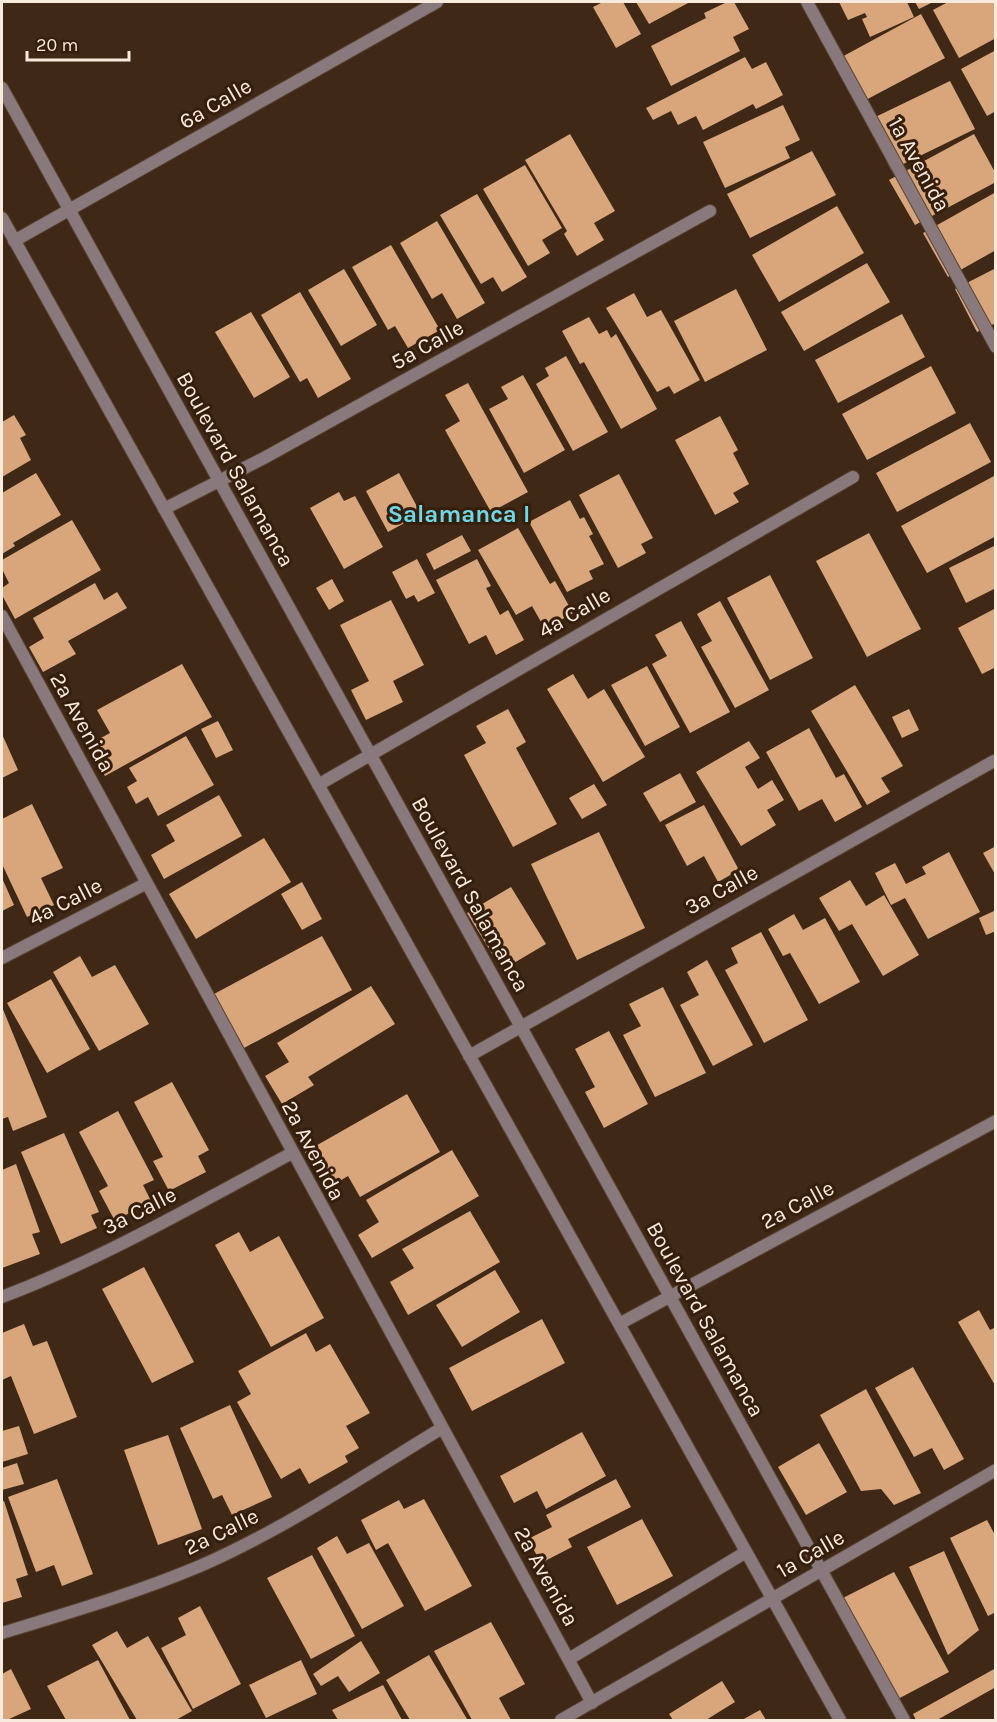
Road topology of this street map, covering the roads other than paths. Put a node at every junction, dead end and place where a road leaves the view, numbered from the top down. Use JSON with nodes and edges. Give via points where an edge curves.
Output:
{"nodes":[{"id":1,"x":437,"y":2,"type":"edge"},
{"id":2,"x":807,"y":2,"type":"edge"},
{"id":3,"x":2,"y":88,"type":"edge"},
{"id":4,"x":69,"y":210,"type":"junction"},
{"id":5,"x":710,"y":212,"type":"dead end"},
{"id":6,"x":2,"y":218,"type":"edge"},
{"id":7,"x":14,"y":241,"type":"junction"},
{"id":8,"x":996,"y":347,"type":"edge"},
{"id":9,"x":853,"y":477,"type":"dead end"},
{"id":10,"x":218,"y":480,"type":"junction"},
{"id":11,"x":164,"y":509,"type":"junction"},
{"id":12,"x":2,"y":616,"type":"edge"},
{"id":13,"x":369,"y":753,"type":"junction"},
{"id":14,"x":994,"y":761,"type":"edge"},
{"id":15,"x":318,"y":785,"type":"junction"},
{"id":16,"x":147,"y":883,"type":"junction"},
{"id":17,"x":2,"y":958,"type":"edge"},
{"id":18,"x":520,"y":1027,"type":"junction"},
{"id":19,"x":469,"y":1056,"type":"junction"},
{"id":20,"x":996,"y":1120,"type":"edge"},
{"id":21,"x":291,"y":1153,"type":"junction"},
{"id":22,"x":2,"y":1297,"type":"edge"},
{"id":23,"x":670,"y":1297,"type":"junction"},
{"id":24,"x":619,"y":1324,"type":"junction"},
{"id":25,"x":442,"y":1428,"type":"junction"},
{"id":26,"x":996,"y":1470,"type":"edge"},
{"id":27,"x":746,"y":1552,"type":"junction"},
{"id":28,"x":822,"y":1571,"type":"junction"},
{"id":29,"x":772,"y":1600,"type":"junction"},
{"id":30,"x":2,"y":1634,"type":"edge"},
{"id":31,"x":569,"y":1659,"type":"junction"},
{"id":32,"x":592,"y":1703,"type":"junction"},
{"id":33,"x":561,"y":1720,"type":"edge"},
{"id":34,"x":840,"y":1720,"type":"edge"},
{"id":35,"x":904,"y":1720,"type":"edge"}],
"edges":[{"from":1,"to":4,"type":"street","name":"6a Calle"},
{"from":2,"to":8,"type":"street","name":"1a Avenida"},
{"from":3,"to":4,"type":"street","name":"Boulevard Salamanca"},
{"from":4,"to":7,"type":"street","name":"6a Calle"},
{"from":4,"to":10,"type":"street","name":"Boulevard Salamanca"},
{"from":5,"to":10,"type":"street","name":"5a Calle"},
{"from":6,"to":7,"type":"street"},
{"from":7,"to":11,"type":"street"},
{"from":9,"to":13,"type":"street","name":"4a Calle"},
{"from":10,"to":11,"type":"street","name":"5a Calle"},
{"from":10,"to":13,"type":"street","name":"Boulevard Salamanca"},
{"from":11,"to":15,"type":"street"},
{"from":12,"to":16,"type":"street","name":"2a Avenida"},
{"from":13,"to":15,"type":"street","name":"4a Calle"},
{"from":13,"to":18,"type":"street","name":"Boulevard Salamanca"},
{"from":14,"to":18,"type":"street","name":"3a Calle"},
{"from":15,"to":19,"type":"street"},
{"from":16,"to":17,"type":"street","name":"4a Calle"},
{"from":16,"to":21,"type":"street","name":"2a Avenida"},
{"from":18,"to":19,"type":"street","name":"3a Calle"},
{"from":18,"to":23,"type":"street","name":"Boulevard Salamanca"},
{"from":19,"to":24,"type":"street"},
{"from":20,"to":23,"type":"street","name":"2a Calle"},
{"from":21,"to":22,"type":"street","name":"3a Calle","via":[[133,1238]]},
{"from":21,"to":25,"type":"street","name":"2a Avenida"},
{"from":23,"to":24,"type":"street","name":"2a Calle"},
{"from":23,"to":28,"type":"street","name":"Boulevard Salamanca"},
{"from":24,"to":27,"type":"street"},
{"from":25,"to":30,"type":"street","name":"2a Calle","via":[[296,1517],[201,1566]]},
{"from":25,"to":31,"type":"street","name":"2a Avenida"},
{"from":26,"to":28,"type":"street","name":"1a Calle"},
{"from":27,"to":29,"type":"street"},
{"from":27,"to":31,"type":"street","name":"1a Calle"},
{"from":28,"to":29,"type":"street","name":"1a Calle"},
{"from":28,"to":35,"type":"street","name":"Boulevard Salamanca"},
{"from":29,"to":32,"type":"street","name":"1a Calle"},
{"from":29,"to":34,"type":"street"},
{"from":31,"to":32,"type":"street","name":"2a Avenida"},
{"from":32,"to":33,"type":"street"}]}
